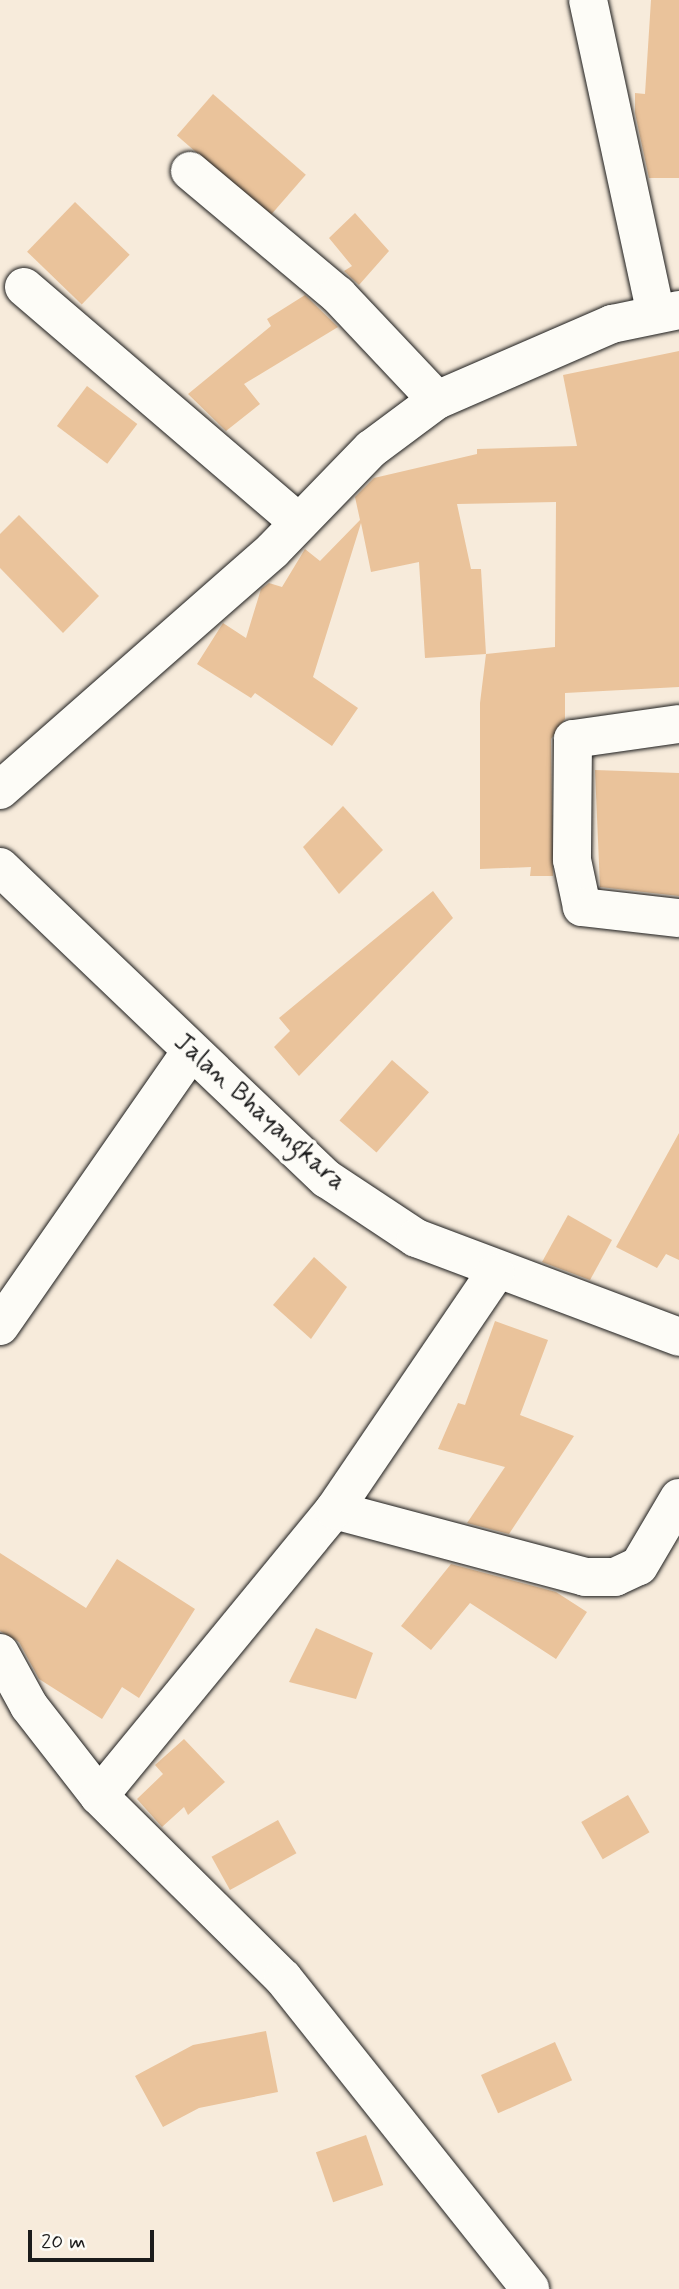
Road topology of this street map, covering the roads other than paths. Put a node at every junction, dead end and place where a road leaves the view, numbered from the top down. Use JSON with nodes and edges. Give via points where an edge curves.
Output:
{"nodes":[{"id":1,"x":588,"y":0,"type":"edge"},
{"id":2,"x":190,"y":171,"type":"dead end"},
{"id":3,"x":24,"y":287,"type":"dead end"},
{"id":4,"x":667,"y":310,"type":"edge"},
{"id":5,"x":437,"y":400,"type":"junction"},
{"id":6,"x":299,"y":523,"type":"junction"},
{"id":7,"x":679,"y":724,"type":"edge"},
{"id":8,"x":0,"y":790,"type":"edge"},
{"id":9,"x":0,"y":867,"type":"edge"},
{"id":10,"x":679,"y":918,"type":"edge"},
{"id":11,"x":190,"y":1053,"type":"junction"},
{"id":12,"x":495,"y":1273,"type":"junction"},
{"id":13,"x":0,"y":1326,"type":"edge"},
{"id":14,"x":679,"y":1337,"type":"edge"},
{"id":15,"x":679,"y":1498,"type":"edge"},
{"id":16,"x":334,"y":1510,"type":"junction"},
{"id":17,"x":0,"y":1653,"type":"edge"},
{"id":18,"x":99,"y":1796,"type":"junction"},
{"id":19,"x":526,"y":2288,"type":"edge"}],
"edges":[{"from":1,"to":4,"type":"street"},
{"from":2,"to":5,"type":"street","via":[[338,295]]},
{"from":3,"to":6,"type":"street"},
{"from":4,"to":5,"type":"street"},
{"from":5,"to":6,"type":"street","via":[[371,449]]},
{"from":6,"to":8,"type":"street"},
{"from":7,"to":10,"type":"street","via":[[584,732],[573,739],[572,860],[582,907]]},
{"from":9,"to":11,"type":"street","name":"Jalan Bhayangkara"},
{"from":11,"to":12,"type":"street","name":"Jalan Bhayangkara","via":[[327,1179],[416,1238]]},
{"from":11,"to":13,"type":"street"},
{"from":12,"to":14,"type":"street","name":"Jalan Bhayangkara"},
{"from":12,"to":16,"type":"street"},
{"from":15,"to":16,"type":"street","via":[[639,1566],[615,1577],[585,1577]]},
{"from":16,"to":18,"type":"street"},
{"from":17,"to":18,"type":"street","via":[[29,1706]]},
{"from":18,"to":19,"type":"street","via":[[284,1978]]}]}
